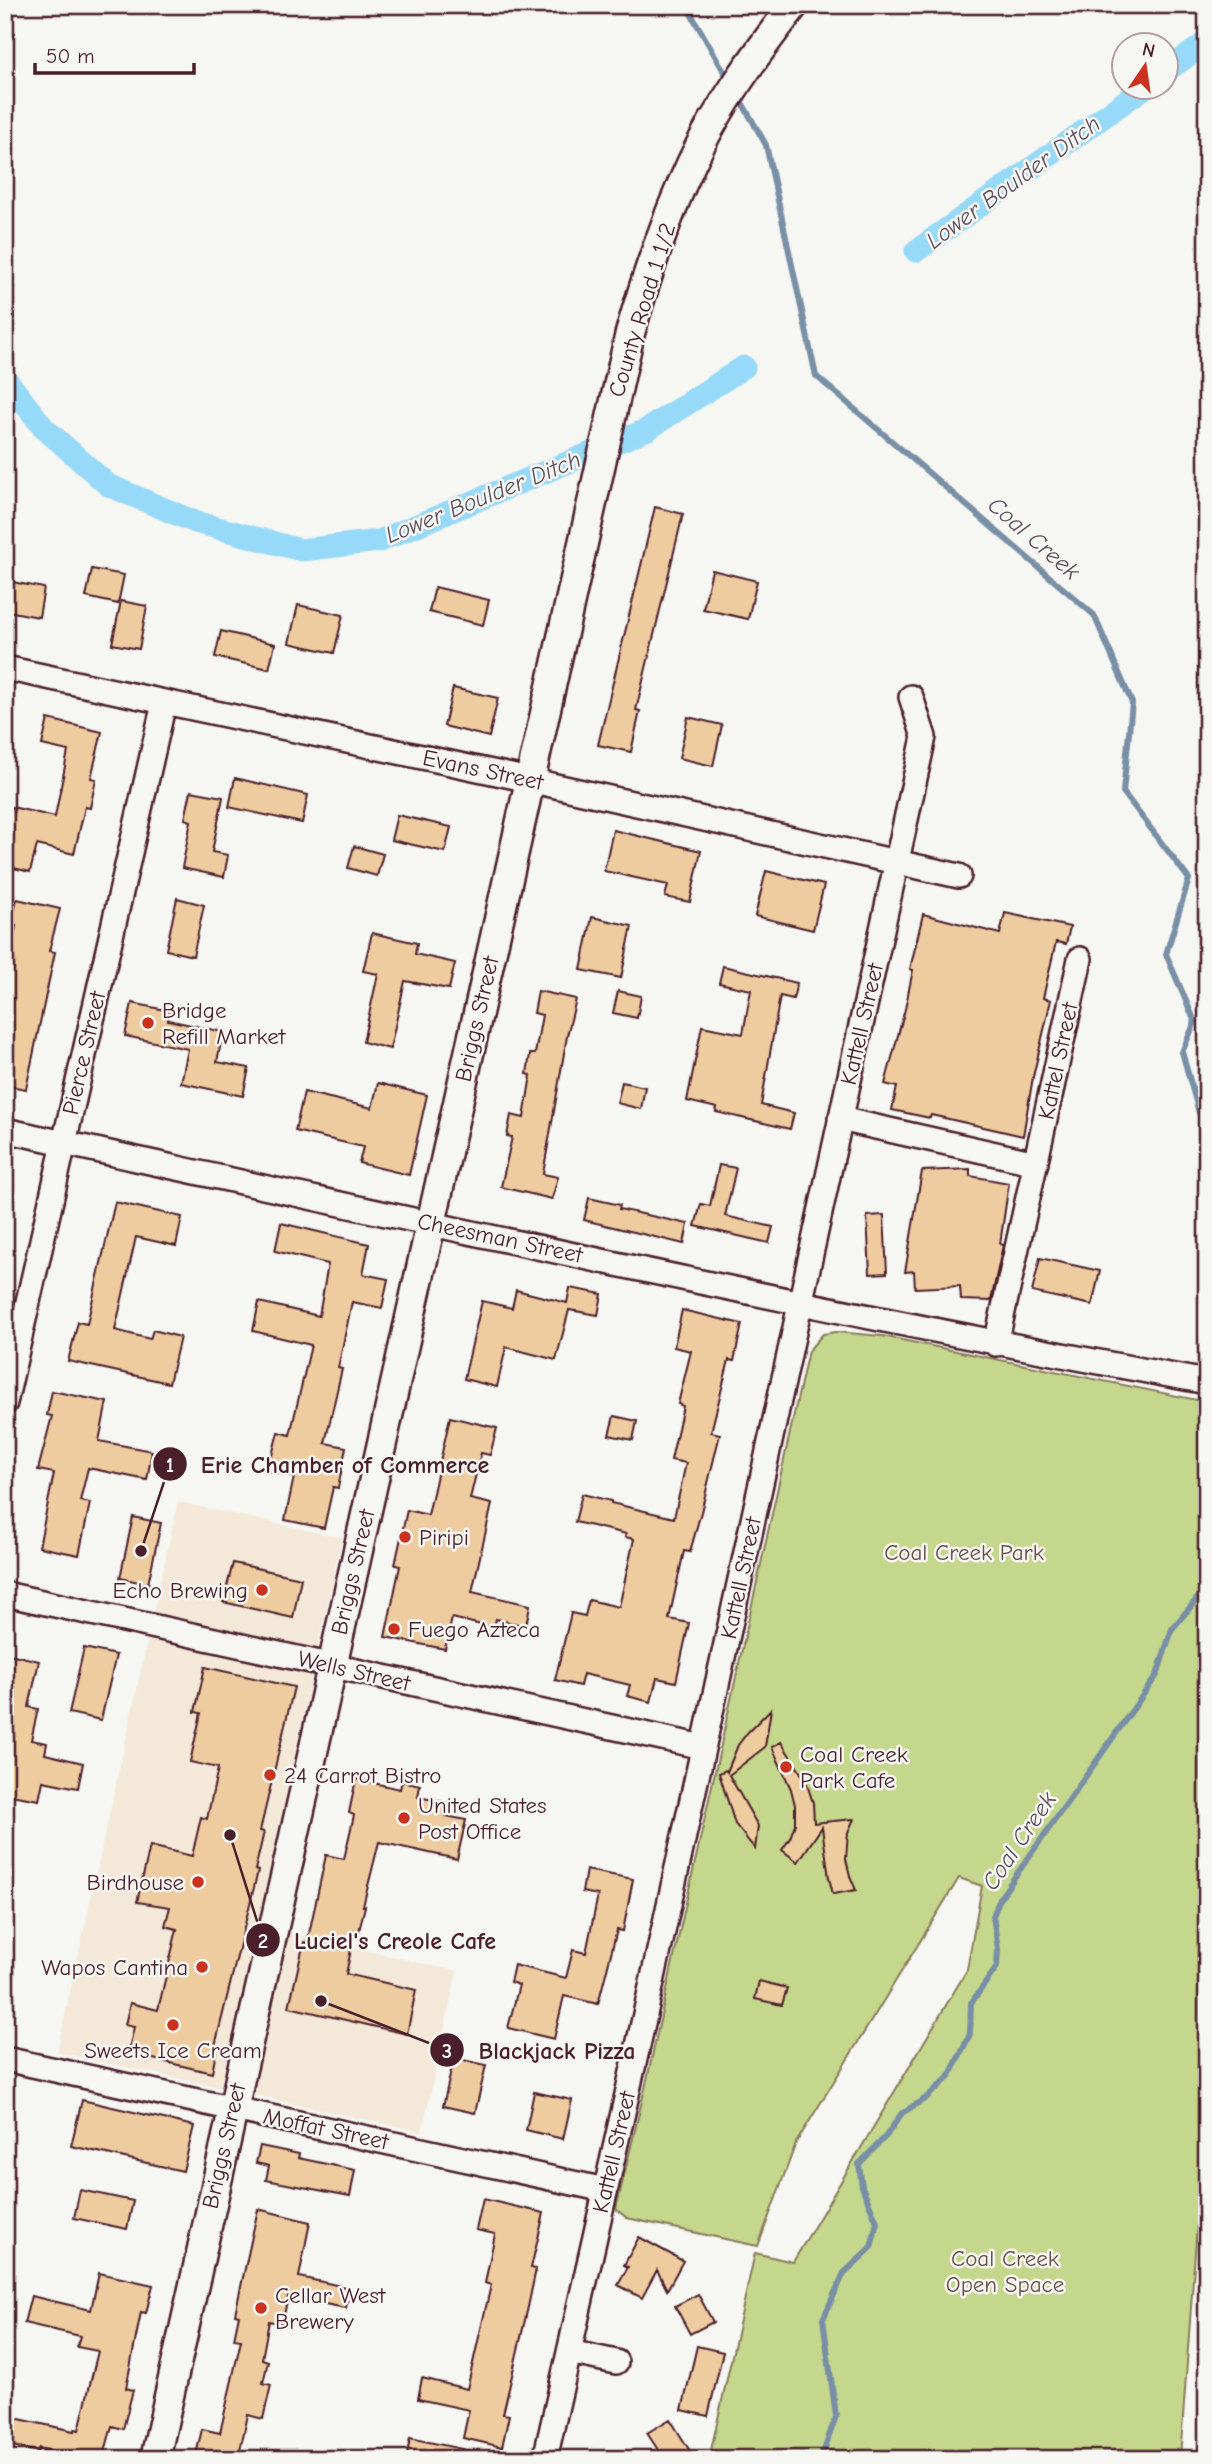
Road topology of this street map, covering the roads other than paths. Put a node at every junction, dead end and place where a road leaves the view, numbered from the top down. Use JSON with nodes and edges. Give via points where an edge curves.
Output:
{"nodes":[{"id":1,"x":794,"y":5,"type":"edge"},
{"id":2,"x":597,"y":480,"type":"joint"},
{"id":3,"x":5,"y":668,"type":"edge"},
{"id":4,"x":911,"y":697,"type":"dead end"},
{"id":5,"x":164,"y":703,"type":"junction"},
{"id":6,"x":531,"y":781,"type":"junction"},
{"id":7,"x":898,"y":863,"type":"junction"},
{"id":8,"x":959,"y":876,"type":"dead end"},
{"id":9,"x":1080,"y":959,"type":"dead end"},
{"id":10,"x":840,"y":1119,"type":"junction"},
{"id":11,"x":5,"y":1130,"type":"edge"},
{"id":12,"x":63,"y":1143,"type":"junction"},
{"id":13,"x":1036,"y":1163,"type":"junction"},
{"id":14,"x":432,"y":1224,"type":"junction"},
{"id":15,"x":801,"y":1303,"type":"junction"},
{"id":16,"x":996,"y":1344,"type":"junction"},
{"id":17,"x":1207,"y":1382,"type":"edge"},
{"id":18,"x":5,"y":1403,"type":"edge"},
{"id":19,"x":5,"y":1594,"type":"edge"},
{"id":20,"x":332,"y":1666,"type":"junction"},
{"id":21,"x":703,"y":1747,"type":"junction"},
{"id":22,"x":5,"y":2059,"type":"edge"},
{"id":23,"x":232,"y":2109,"type":"junction"},
{"id":24,"x":605,"y":2190,"type":"junction"},
{"id":25,"x":569,"y":2352,"type":"junction"},
{"id":26,"x":616,"y":2362,"type":"dead end"},
{"id":27,"x":155,"y":2459,"type":"edge"},
{"id":28,"x":545,"y":2459,"type":"edge"}],
"edges":[{"from":1,"to":2,"type":"street","name":"County Road 1 1/2","via":[[756,56],[693,160],[650,267],[630,333]]},
{"from":2,"to":6,"type":"street","name":"Briggs Street"},
{"from":3,"to":5,"type":"street","name":"Evans Street"},
{"from":4,"to":7,"type":"street","name":"Kattell Street","via":[[924,737]]},
{"from":5,"to":6,"type":"street","name":"Evans Street"},
{"from":5,"to":12,"type":"street","name":"Pierce Street"},
{"from":6,"to":7,"type":"street","name":"Evans Street"},
{"from":6,"to":14,"type":"street","name":"Briggs Street"},
{"from":7,"to":8,"type":"street","name":"Evans Street"},
{"from":7,"to":10,"type":"street","name":"Kattell Street"},
{"from":9,"to":13,"type":"street","name":"Kattel Street"},
{"from":10,"to":13,"type":"street"},
{"from":10,"to":15,"type":"street","name":"Kattell Street"},
{"from":11,"to":12,"type":"street","name":"Cheesman Street"},
{"from":12,"to":14,"type":"street","name":"Cheesman Street"},
{"from":12,"to":18,"type":"street","name":"Pierce Street"},
{"from":13,"to":16,"type":"street","name":"Kattel Street"},
{"from":14,"to":15,"type":"street","name":"Cheesman Street"},
{"from":14,"to":20,"type":"street","name":"Briggs Street"},
{"from":15,"to":16,"type":"street","name":"Cheesman Street"},
{"from":15,"to":21,"type":"street","name":"Kattell Street"},
{"from":16,"to":17,"type":"street","name":"Cheesman Street"},
{"from":19,"to":20,"type":"street","name":"Wells Street"},
{"from":20,"to":21,"type":"street","name":"Wells Street"},
{"from":20,"to":23,"type":"street","name":"Briggs Street"},
{"from":21,"to":24,"type":"street","name":"Kattell Street"},
{"from":22,"to":23,"type":"street","name":"Moffat Street"},
{"from":23,"to":24,"type":"street","name":"Moffat Street"},
{"from":23,"to":27,"type":"street","name":"Briggs Street"},
{"from":24,"to":25,"type":"street","name":"Kattell Street"},
{"from":25,"to":26,"type":"street"},
{"from":25,"to":28,"type":"street","name":"Kattell Street"}]}
